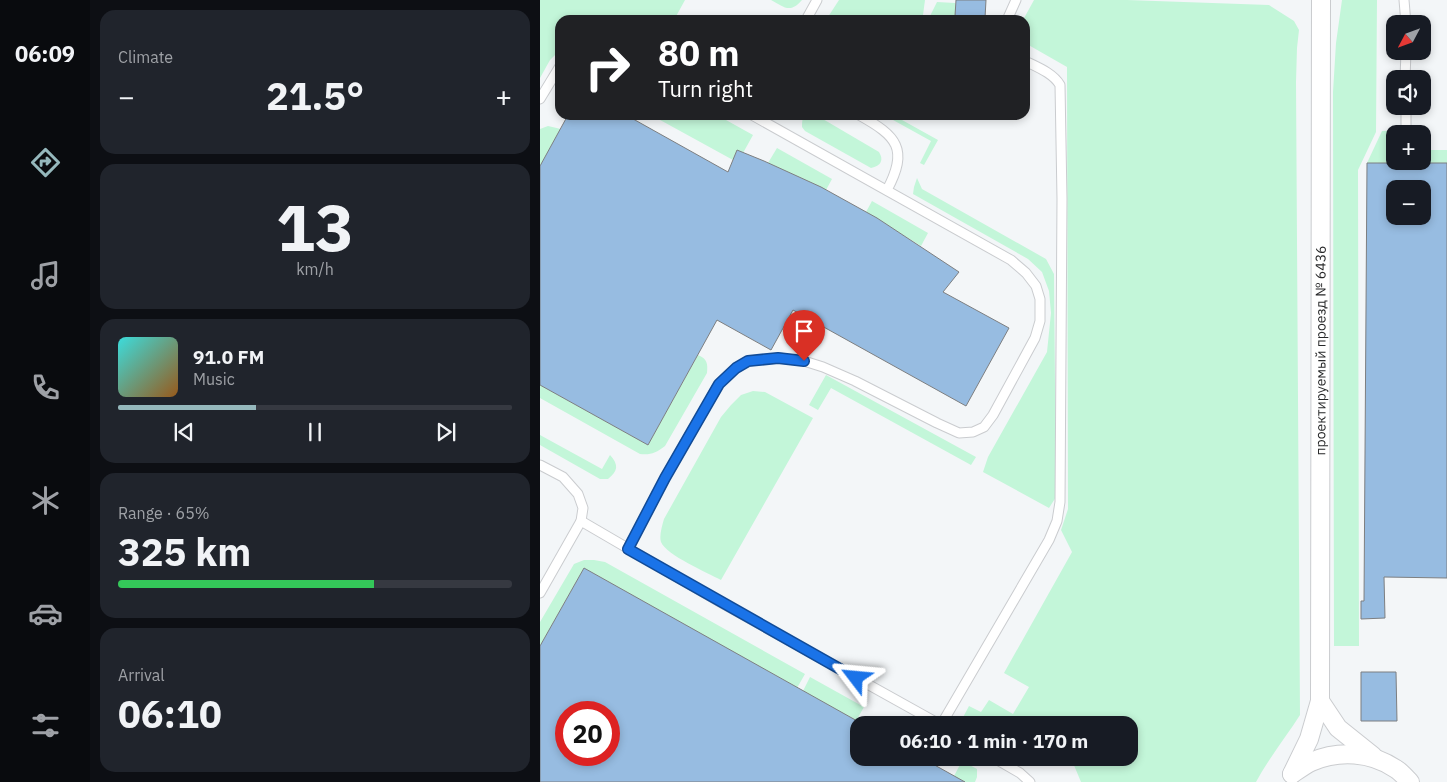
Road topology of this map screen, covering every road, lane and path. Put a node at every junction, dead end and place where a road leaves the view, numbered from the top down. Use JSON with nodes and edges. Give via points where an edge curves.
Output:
{"nodes":[{"id":1,"x":817,"y":0,"type":"edge"},
{"id":2,"x":1016,"y":0,"type":"edge"},
{"id":3,"x":1321,"y":0,"type":"edge"},
{"id":4,"x":1404,"y":0,"type":"edge"},
{"id":5,"x":809,"y":15,"type":"edge"},
{"id":6,"x":1009,"y":15,"type":"edge"},
{"id":7,"x":1405,"y":15,"type":"edge"},
{"id":8,"x":1030,"y":63,"type":"edge"},
{"id":9,"x":555,"y":74,"type":"edge"},
{"id":10,"x":540,"y":99,"type":"edge"},
{"id":11,"x":762,"y":120,"type":"edge"},
{"id":12,"x":869,"y":120,"type":"edge"},
{"id":13,"x":886,"y":190,"type":"junction"},
{"id":14,"x":540,"y":464,"type":"edge"},
{"id":15,"x":580,"y":522,"type":"junction"},
{"id":16,"x":628,"y":549,"type":"junction"},
{"id":17,"x":540,"y":593,"type":"edge"},
{"id":18,"x":1320,"y":701,"type":"junction"},
{"id":19,"x":925,"y":716,"type":"edge"},
{"id":20,"x":946,"y":716,"type":"edge"},
{"id":21,"x":1377,"y":759,"type":"junction"},
{"id":22,"x":1008,"y":766,"type":"edge"},
{"id":23,"x":1289,"y":778,"type":"edge"},
{"id":24,"x":1030,"y":782,"type":"edge"},
{"id":25,"x":1410,"y":782,"type":"edge"}],
"edges":[{"from":1,"to":5,"type":"lane"},
{"from":2,"to":6,"type":"lane"},
{"from":3,"to":18,"type":"street","name":"проектируемый проезд № 6436"},
{"from":4,"to":7,"type":"lane"},
{"from":8,"to":20,"type":"lane","via":[[1057,79],[1060,85],[1060,502],[1049,540]]},
{"from":9,"to":10,"type":"lane"},
{"from":11,"to":13,"type":"lane"},
{"from":12,"to":13,"type":"lane","via":[[891,136],[897,146],[898,161]]},
{"from":13,"to":16,"type":"lane","via":[[1011,260],[1036,286],[1040,321],[1035,338],[984,427],[959,433],[855,381],[804,361],[778,358],[748,361],[719,384]]},
{"from":14,"to":15,"type":"lane","via":[[563,477],[578,494],[583,508]]},
{"from":15,"to":16,"type":"lane"},
{"from":15,"to":17,"type":"lane"},
{"from":16,"to":19,"type":"lane"},
{"from":18,"to":21,"type":"street","via":[[1338,728]]},
{"from":18,"to":23,"type":"street","name":"проектируемый проезд № 6436","via":[[1309,739]]},
{"from":21,"to":23,"type":"street","via":[[1355,754],[1333,755],[1311,762]]},
{"from":21,"to":25,"type":"street","via":[[1397,769]]},
{"from":22,"to":24,"type":"lane"}]}
